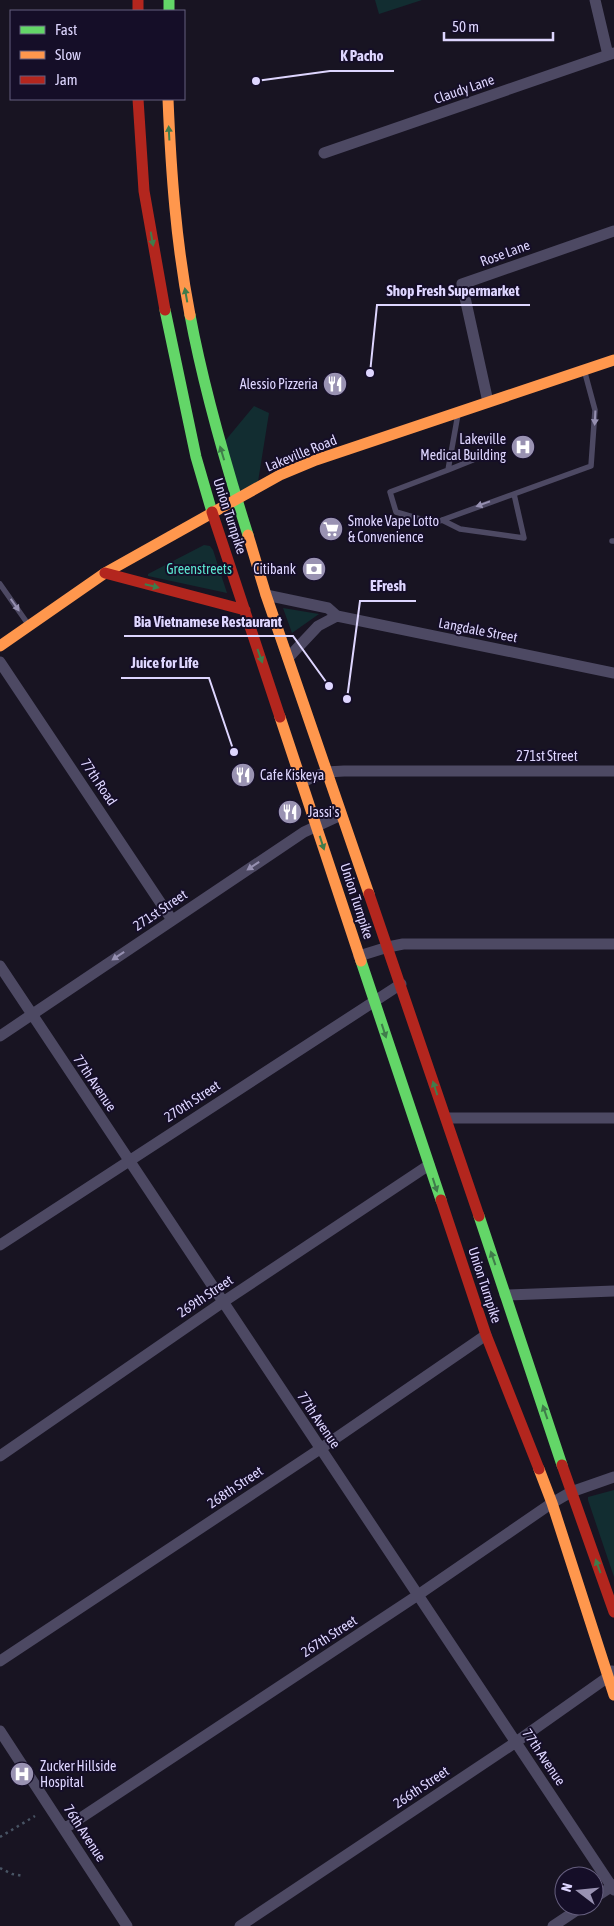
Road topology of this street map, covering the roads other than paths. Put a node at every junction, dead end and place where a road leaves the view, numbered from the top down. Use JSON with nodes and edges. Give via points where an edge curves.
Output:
{"nodes":[{"id":1,"x":595,"y":0,"type":"edge"},
{"id":2,"x":611,"y":54,"type":"edge"},
{"id":3,"x":138,"y":100,"type":"edge"},
{"id":4,"x":168,"y":100,"type":"edge"},
{"id":5,"x":324,"y":153,"type":"dead end"},
{"id":6,"x":614,"y":231,"type":"edge"},
{"id":7,"x":614,"y":360,"type":"edge"},
{"id":8,"x":584,"y":370,"type":"junction"},
{"id":9,"x":488,"y":402,"type":"junction"},
{"id":10,"x":458,"y":413,"type":"junction"},
{"id":11,"x":473,"y":460,"type":"dead end"},
{"id":12,"x":448,"y":470,"type":"junction"},
{"id":13,"x":514,"y":494,"type":"junction"},
{"id":14,"x":237,"y":500,"type":"junction"},
{"id":15,"x":212,"y":513,"type":"junction"},
{"id":16,"x":442,"y":520,"type":"junction"},
{"id":17,"x":105,"y":573,"type":"junction"},
{"id":18,"x":0,"y":584,"type":"edge"},
{"id":19,"x":266,"y":595,"type":"junction"},
{"id":20,"x":245,"y":610,"type":"junction"},
{"id":21,"x":337,"y":616,"type":"junction"},
{"id":22,"x":29,"y":626,"type":"junction"},
{"id":23,"x":0,"y":646,"type":"edge"},
{"id":24,"x":288,"y":658,"type":"junction"},
{"id":25,"x":0,"y":662,"type":"edge"},
{"id":26,"x":614,"y":672,"type":"edge"},
{"id":27,"x":614,"y":771,"type":"edge"},
{"id":28,"x":326,"y":772,"type":"junction"},
{"id":29,"x":302,"y":782,"type":"junction"},
{"id":30,"x":341,"y":815,"type":"junction"},
{"id":31,"x":316,"y":825,"type":"junction"},
{"id":32,"x":172,"y":920,"type":"junction"},
{"id":33,"x":614,"y":944,"type":"edge"},
{"id":34,"x":388,"y":947,"type":"junction"},
{"id":35,"x":359,"y":956,"type":"junction"},
{"id":36,"x":0,"y":966,"type":"edge"},
{"id":37,"x":401,"y":984,"type":"junction"},
{"id":38,"x":374,"y":1000,"type":"junction"},
{"id":39,"x":32,"y":1015,"type":"junction"},
{"id":40,"x":0,"y":1036,"type":"edge"},
{"id":41,"x":446,"y":1118,"type":"junction"},
{"id":42,"x":614,"y":1118,"type":"edge"},
{"id":43,"x":128,"y":1160,"type":"junction"},
{"id":44,"x":429,"y":1165,"type":"junction"},
{"id":45,"x":0,"y":1245,"type":"edge"},
{"id":46,"x":614,"y":1291,"type":"edge"},
{"id":47,"x":505,"y":1295,"type":"junction"},
{"id":48,"x":223,"y":1302,"type":"junction"},
{"id":49,"x":486,"y":1335,"type":"junction"},
{"id":50,"x":320,"y":1448,"type":"junction"},
{"id":51,"x":0,"y":1456,"type":"edge"},
{"id":52,"x":614,"y":1477,"type":"edge"},
{"id":53,"x":571,"y":1492,"type":"junction"},
{"id":54,"x":552,"y":1502,"type":"junction"},
{"id":55,"x":418,"y":1595,"type":"junction"},
{"id":56,"x":614,"y":1612,"type":"edge"},
{"id":57,"x":0,"y":1661,"type":"edge"},
{"id":58,"x":611,"y":1673,"type":"edge"},
{"id":59,"x":614,"y":1695,"type":"edge"},
{"id":60,"x":0,"y":1731,"type":"edge"},
{"id":61,"x":516,"y":1742,"type":"junction"},
{"id":62,"x":64,"y":1829,"type":"junction"},
{"id":63,"x":613,"y":1887,"type":"edge"},
{"id":64,"x":568,"y":1916,"type":"edge"},
{"id":65,"x":127,"y":1926,"type":"edge"},
{"id":66,"x":240,"y":1926,"type":"edge"},
{"id":67,"x":553,"y":1926,"type":"edge"}],
"edges":[{"from":1,"to":2,"type":"street"},
{"from":2,"to":5,"type":"street","name":"Claudy Lane"},
{"from":3,"to":15,"type":"main road","name":"Union Turnpike","one_way":true,"via":[[144,191],[157,269],[181,392]]},
{"from":14,"to":4,"type":"main road","name":"Union Turnpike","one_way":true,"via":[[198,357],[180,262]]},
{"from":6,"to":9,"type":"street","name":"Rose Lane","via":[[462,284]]},
{"from":7,"to":8,"type":"main road","name":"Lakeville Road"},
{"from":8,"to":9,"type":"main road","name":"Lakeville Road"},
{"from":8,"to":13,"type":"lane","one_way":true,"via":[[595,410],[591,466]]},
{"from":9,"to":10,"type":"main road","name":"Lakeville Road"},
{"from":10,"to":12,"type":"lane"},
{"from":10,"to":14,"type":"main road","name":"Lakeville Road","via":[[305,464]]},
{"from":11,"to":12,"type":"lane"},
{"from":12,"to":16,"type":"lane","via":[[390,492],[396,512],[434,523]]},
{"from":13,"to":16,"type":"lane","one_way":true},
{"from":13,"to":16,"type":"lane","via":[[524,538],[460,529]]},
{"from":14,"to":15,"type":"main road","name":"Lakeville Road"},
{"from":14,"to":19,"type":"main road","name":"Union Turnpike"},
{"from":15,"to":17,"type":"main road","name":"Lakeville Road"},
{"from":15,"to":20,"type":"main road","name":"Union Turnpike"},
{"from":17,"to":20,"type":"main road","one_way":true},
{"from":17,"to":22,"type":"main road","name":"Lakeville Road"},
{"from":18,"to":22,"type":"lane","one_way":true},
{"from":19,"to":21,"type":"street","name":"Langdale Street","via":[[328,608]]},
{"from":19,"to":24,"type":"main road","name":"Union Turnpike"},
{"from":20,"to":29,"type":"main road","name":"Union Turnpike","one_way":true},
{"from":21,"to":24,"type":"street","via":[[318,626]]},
{"from":21,"to":26,"type":"street","name":"Langdale Street"},
{"from":22,"to":23,"type":"main road","name":"Lakeville Road"},
{"from":24,"to":28,"type":"main road","name":"Union Turnpike"},
{"from":25,"to":32,"type":"street","name":"77th Road"},
{"from":27,"to":28,"type":"street","name":"271st Street"},
{"from":28,"to":29,"type":"street","name":"271st Street"},
{"from":28,"to":30,"type":"main road","name":"Union Turnpike"},
{"from":29,"to":31,"type":"main road","name":"Union Turnpike"},
{"from":30,"to":31,"type":"street","name":"271st Street"},
{"from":30,"to":34,"type":"main road","name":"Union Turnpike"},
{"from":31,"to":32,"type":"street","name":"271st Street","one_way":true},
{"from":31,"to":35,"type":"main road","name":"Union Turnpike","one_way":true},
{"from":32,"to":39,"type":"street","name":"271st Street","one_way":true},
{"from":33,"to":34,"type":"street","via":[[409,944]]},
{"from":34,"to":35,"type":"street"},
{"from":34,"to":37,"type":"main road","name":"Union Turnpike"},
{"from":35,"to":38,"type":"main road","name":"Union Turnpike"},
{"from":36,"to":39,"type":"street","name":"77th Avenue"},
{"from":37,"to":38,"type":"street","name":"270th Street"},
{"from":41,"to":37,"type":"main road","name":"Union Turnpike","one_way":true},
{"from":38,"to":43,"type":"street","name":"270th Street"},
{"from":38,"to":44,"type":"main road","name":"Union Turnpike","one_way":true},
{"from":39,"to":40,"type":"street","name":"271st Street"},
{"from":39,"to":43,"type":"street","name":"77th Avenue"},
{"from":41,"to":42,"type":"street"},
{"from":47,"to":41,"type":"main road","name":"Union Turnpike","one_way":true},
{"from":43,"to":45,"type":"street","name":"270th Street"},
{"from":43,"to":48,"type":"street","name":"77th Avenue"},
{"from":44,"to":48,"type":"street","name":"269th Street"},
{"from":44,"to":49,"type":"main road","name":"Union Turnpike","one_way":true},
{"from":46,"to":47,"type":"street"},
{"from":53,"to":47,"type":"main road","name":"Union Turnpike","one_way":true},
{"from":48,"to":50,"type":"street","name":"77th Avenue"},
{"from":48,"to":51,"type":"street","name":"269th Street"},
{"from":49,"to":50,"type":"street","name":"268th Street"},
{"from":49,"to":54,"type":"main road","name":"Union Turnpike"},
{"from":50,"to":55,"type":"street","name":"77th Avenue"},
{"from":50,"to":57,"type":"street","name":"268th Street"},
{"from":52,"to":53,"type":"street","name":"267th Street"},
{"from":53,"to":54,"type":"street","name":"267th Street"},
{"from":56,"to":53,"type":"main road","name":"Union Turnpike","one_way":true},
{"from":54,"to":55,"type":"street","name":"267th Street"},
{"from":54,"to":58,"type":"main road","name":"Union Turnpike"},
{"from":55,"to":61,"type":"street","name":"77th Avenue"},
{"from":55,"to":62,"type":"street","name":"267th Street"},
{"from":58,"to":59,"type":"main road","name":"Union Turnpike"},
{"from":58,"to":61,"type":"street","name":"266th Street"},
{"from":60,"to":62,"type":"street","name":"76th Avenue"},
{"from":61,"to":63,"type":"street","name":"77th Avenue"},
{"from":61,"to":66,"type":"street","name":"266th Street"},
{"from":62,"to":65,"type":"street","name":"76th Avenue"},
{"from":64,"to":67,"type":"street"}]}
